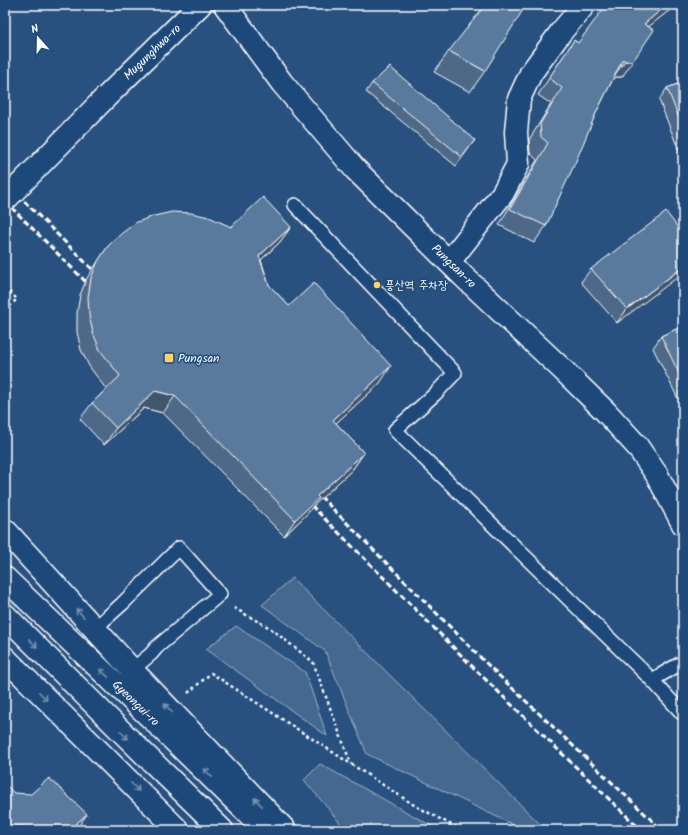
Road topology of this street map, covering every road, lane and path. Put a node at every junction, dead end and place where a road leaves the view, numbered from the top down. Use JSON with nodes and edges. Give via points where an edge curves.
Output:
{"nodes":[{"id":1,"x":200,"y":5,"type":"edge"},
{"id":2,"x":225,"y":5,"type":"edge"},
{"id":3,"x":584,"y":5,"type":"edge"},
{"id":4,"x":5,"y":200,"type":"edge"},
{"id":5,"x":295,"y":205,"type":"dead end"},
{"id":6,"x":449,"y":262,"type":"junction"},
{"id":7,"x":5,"y":288,"type":"edge"},
{"id":8,"x":5,"y":311,"type":"edge"},
{"id":9,"x":683,"y":524,"type":"edge"},
{"id":10,"x":5,"y":530,"type":"edge"},
{"id":11,"x":5,"y":578,"type":"edge"},
{"id":12,"x":220,"y":594,"type":"junction"},
{"id":13,"x":5,"y":615,"type":"edge"},
{"id":14,"x":94,"y":628,"type":"junction"},
{"id":15,"x":5,"y":658,"type":"edge"},
{"id":16,"x":683,"y":662,"type":"edge"},
{"id":17,"x":132,"y":670,"type":"junction"},
{"id":18,"x":652,"y":680,"type":"junction"},
{"id":19,"x":186,"y":694,"type":"dead end"},
{"id":20,"x":683,"y":714,"type":"edge"},
{"id":21,"x":351,"y":765,"type":"junction"},
{"id":22,"x":178,"y":830,"type":"edge"},
{"id":23,"x":222,"y":830,"type":"edge"},
{"id":24,"x":265,"y":830,"type":"edge"},
{"id":25,"x":285,"y":830,"type":"edge"},
{"id":26,"x":461,"y":830,"type":"edge"}],
"edges":[{"from":1,"to":4,"type":"main road","name":"Mugunghwa-ro","bridge":true},
{"from":2,"to":6,"type":"main road","name":"Pungsan-ro","via":[[282,83],[356,170]]},
{"from":3,"to":6,"type":"main road","via":[[531,73],[519,99],[516,132],[518,164],[504,193]]},
{"from":5,"to":18,"type":"lane","via":[[455,373],[395,430]]},
{"from":6,"to":9,"type":"main road","name":"Pungsan-ro","via":[[562,368],[637,446],[657,475]]},
{"from":7,"to":8,"type":"path","via":[[17,299]]},
{"from":14,"to":10,"type":"main road","one_way":true},
{"from":24,"to":11,"type":"main road","name":"Gyeongui-ro","one_way":true},
{"from":12,"to":14,"type":"lane","via":[[179,548]]},
{"from":12,"to":17,"type":"lane"},
{"from":12,"to":21,"type":"path","via":[[235,609],[270,628],[313,662]]},
{"from":13,"to":23,"type":"main road","one_way":true},
{"from":14,"to":17,"type":"main road"},
{"from":15,"to":22,"type":"main road","one_way":true},
{"from":16,"to":18,"type":"lane"},
{"from":25,"to":17,"type":"main road","one_way":true},
{"from":18,"to":20,"type":"lane"},
{"from":19,"to":21,"type":"path","via":[[212,673]]},
{"from":21,"to":26,"type":"path","via":[[414,805]]}]}
